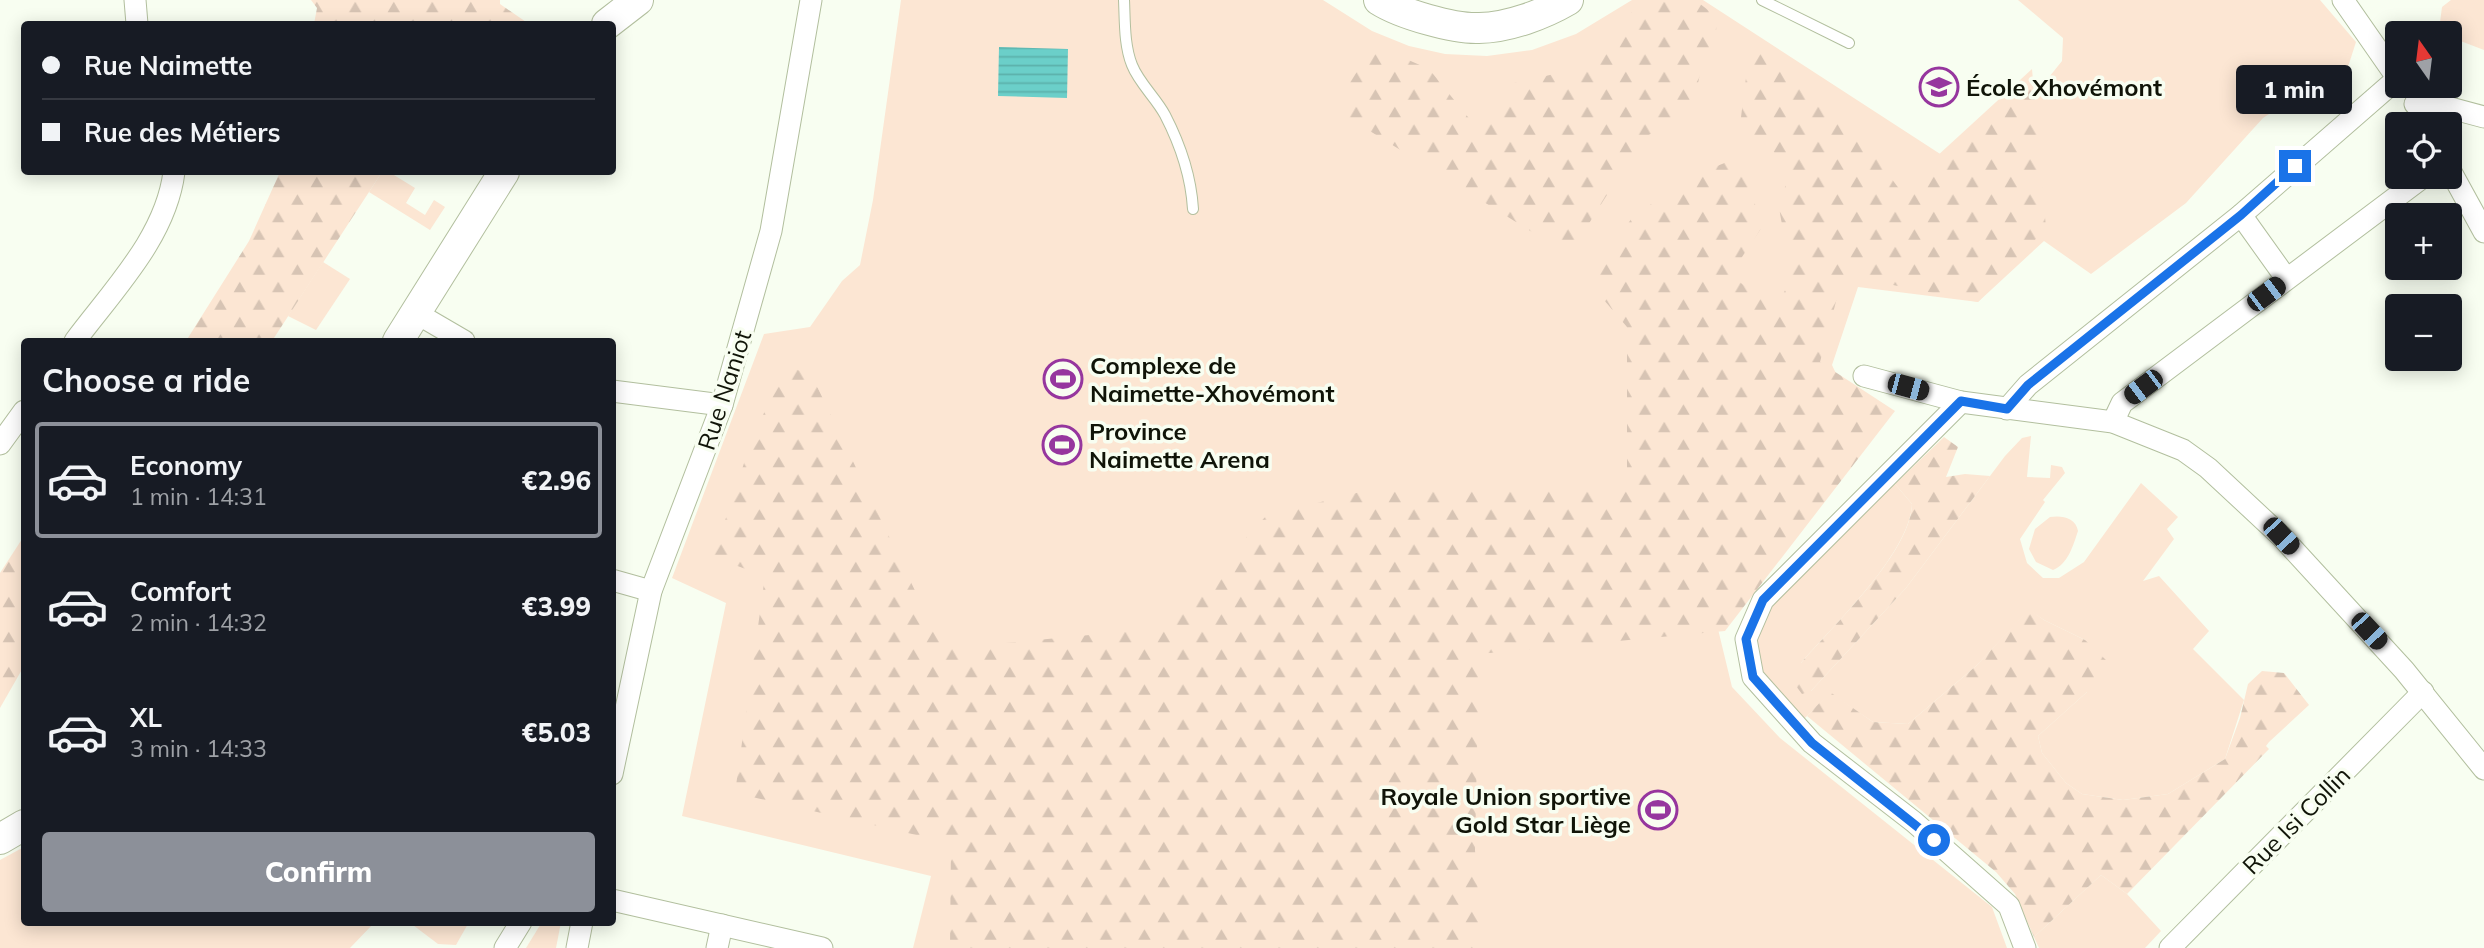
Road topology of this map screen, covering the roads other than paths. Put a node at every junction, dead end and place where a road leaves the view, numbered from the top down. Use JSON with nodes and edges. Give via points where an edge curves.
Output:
{"nodes":[{"id":1,"x":135,"y":0,"type":"edge"},
{"id":2,"x":638,"y":0,"type":"edge"},
{"id":3,"x":811,"y":0,"type":"edge"},
{"id":4,"x":1124,"y":0,"type":"edge"},
{"id":5,"x":1379,"y":0,"type":"edge"},
{"id":6,"x":1762,"y":0,"type":"edge"},
{"id":7,"x":2343,"y":0,"type":"edge"},
{"id":8,"x":1563,"y":1,"type":"edge"},
{"id":9,"x":137,"y":21,"type":"edge"},
{"id":10,"x":611,"y":21,"type":"edge"},
{"id":11,"x":1849,"y":43,"type":"dead end"},
{"id":12,"x":2385,"y":61,"type":"edge"},
{"id":13,"x":2385,"y":89,"type":"edge"},
{"id":14,"x":2410,"y":98,"type":"edge"},
{"id":15,"x":2414,"y":104,"type":"junction"},
{"id":16,"x":2418,"y":112,"type":"edge"},
{"id":17,"x":2484,"y":117,"type":"edge"},
{"id":18,"x":174,"y":175,"type":"edge"},
{"id":19,"x":502,"y":175,"type":"edge"},
{"id":20,"x":2407,"y":189,"type":"edge"},
{"id":21,"x":2460,"y":189,"type":"edge"},
{"id":22,"x":1193,"y":209,"type":"dead end"},
{"id":23,"x":2241,"y":215,"type":"junction"},
{"id":24,"x":2484,"y":232,"type":"edge"},
{"id":25,"x":2287,"y":278,"type":"junction"},
{"id":26,"x":416,"y":313,"type":"junction"},
{"id":27,"x":77,"y":338,"type":"edge"},
{"id":28,"x":400,"y":338,"type":"edge"},
{"id":29,"x":459,"y":338,"type":"edge"},
{"id":30,"x":1864,"y":376,"type":"dead end"},
{"id":31,"x":616,"y":392,"type":"edge"},
{"id":32,"x":1961,"y":401,"type":"junction"},
{"id":33,"x":722,"y":405,"type":"junction"},
{"id":34,"x":2007,"y":409,"type":"junction"},
{"id":35,"x":21,"y":415,"type":"edge"},
{"id":36,"x":2113,"y":422,"type":"junction"},
{"id":37,"x":0,"y":444,"type":"edge"},
{"id":38,"x":616,"y":581,"type":"edge"},
{"id":39,"x":651,"y":591,"type":"junction"},
{"id":40,"x":2423,"y":692,"type":"junction"},
{"id":41,"x":616,"y":755,"type":"edge"},
{"id":42,"x":2484,"y":769,"type":"edge"},
{"id":43,"x":21,"y":827,"type":"edge"},
{"id":44,"x":0,"y":839,"type":"edge"},
{"id":45,"x":616,"y":901,"type":"edge"},
{"id":46,"x":722,"y":925,"type":"junction"},
{"id":47,"x":519,"y":926,"type":"edge"},
{"id":48,"x":581,"y":926,"type":"edge"},
{"id":49,"x":505,"y":948,"type":"edge"},
{"id":50,"x":577,"y":948,"type":"edge"},
{"id":51,"x":717,"y":948,"type":"edge"},
{"id":52,"x":822,"y":948,"type":"edge"},
{"id":53,"x":2025,"y":948,"type":"edge"},
{"id":54,"x":2170,"y":948,"type":"edge"}],
"edges":[{"from":1,"to":9,"type":"street"},
{"from":2,"to":10,"type":"street"},
{"from":3,"to":33,"type":"street","name":"Rue Naniot","via":[[771,231]]},
{"from":4,"to":22,"type":"lane","via":[[1132,66],[1165,115],[1182,154]]},
{"from":5,"to":8,"type":"street","via":[[1437,21],[1480,29],[1530,17]]},
{"from":6,"to":11,"type":"lane"},
{"from":7,"to":12,"type":"street"},
{"from":13,"to":23,"type":"street"},
{"from":14,"to":15,"type":"street"},
{"from":15,"to":16,"type":"street"},
{"from":15,"to":17,"type":"street","via":[[2428,102]]},
{"from":18,"to":27,"type":"street","via":[[172,192],[154,234]]},
{"from":19,"to":26,"type":"street"},
{"from":20,"to":25,"type":"street"},
{"from":21,"to":24,"type":"street"},
{"from":23,"to":25,"type":"street"},
{"from":23,"to":34,"type":"street","via":[[2028,385]]},
{"from":25,"to":36,"type":"street","via":[[2122,403]]},
{"from":26,"to":28,"type":"street"},
{"from":26,"to":29,"type":"street"},
{"from":30,"to":32,"type":"street"},
{"from":31,"to":33,"type":"street"},
{"from":32,"to":34,"type":"street"},
{"from":32,"to":53,"type":"street","via":[[1763,600],[1746,639],[1753,677],[1768,695],[1812,743],[1914,822],[2009,906]]},
{"from":33,"to":39,"type":"street","name":"Rue Naniot"},
{"from":34,"to":36,"type":"street"},
{"from":35,"to":37,"type":"street"},
{"from":36,"to":40,"type":"street","via":[[2183,450],[2208,468],[2281,536]]},
{"from":38,"to":39,"type":"street"},
{"from":39,"to":41,"type":"street","name":"Rue Naniot"},
{"from":40,"to":42,"type":"street"},
{"from":40,"to":54,"type":"street","name":"Rue Isi Collin"},
{"from":43,"to":44,"type":"street"},
{"from":45,"to":46,"type":"street"},
{"from":46,"to":51,"type":"street"},
{"from":46,"to":52,"type":"street"},
{"from":47,"to":49,"type":"street"},
{"from":48,"to":50,"type":"street"}]}
